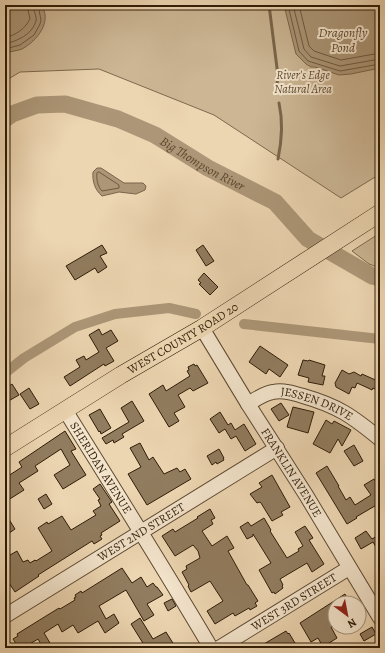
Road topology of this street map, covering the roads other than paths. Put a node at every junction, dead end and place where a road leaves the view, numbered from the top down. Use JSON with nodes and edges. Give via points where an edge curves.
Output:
{"nodes":[{"id":1,"x":380,"y":213,"type":"edge"},
{"id":2,"x":202,"y":328,"type":"junction"},
{"id":3,"x":248,"y":404,"type":"junction"},
{"id":4,"x":65,"y":410,"type":"junction"},
{"id":5,"x":380,"y":439,"type":"edge"},
{"id":6,"x":5,"y":448,"type":"edge"},
{"id":7,"x":277,"y":448,"type":"junction"},
{"id":8,"x":140,"y":532,"type":"junction"},
{"id":9,"x":349,"y":568,"type":"junction"},
{"id":10,"x":5,"y":616,"type":"edge"},
{"id":11,"x":380,"y":618,"type":"edge"},
{"id":12,"x":211,"y":648,"type":"edge"},
{"id":13,"x":219,"y":648,"type":"edge"}],
"edges":[{"from":1,"to":2,"type":"main road","name":"WEST COUNTY ROAD 20"},
{"from":2,"to":3,"type":"street","name":"FRANKLIN AVENUE"},
{"from":2,"to":4,"type":"main road","name":"WEST COUNTY ROAD 20"},
{"from":3,"to":5,"type":"street","name":"JESSEN DRIVE","via":[[272,392],[290,392],[338,408]]},
{"from":3,"to":7,"type":"street","name":"FRANKLIN AVENUE"},
{"from":4,"to":6,"type":"main road","name":"WEST COUNTY ROAD 20"},
{"from":4,"to":8,"type":"street","name":"SHERIDAN AVENUE"},
{"from":7,"to":8,"type":"street","name":"WEST 2ND STREET"},
{"from":7,"to":9,"type":"street","name":"FRANKLIN AVENUE"},
{"from":8,"to":10,"type":"street","name":"WEST 2ND STREET"},
{"from":8,"to":12,"type":"street","name":"SHERIDAN AVENUE"},
{"from":9,"to":11,"type":"street","name":"FRANKLIN AVENUE"},
{"from":9,"to":13,"type":"street","name":"WEST 3RD STREET"}]}
